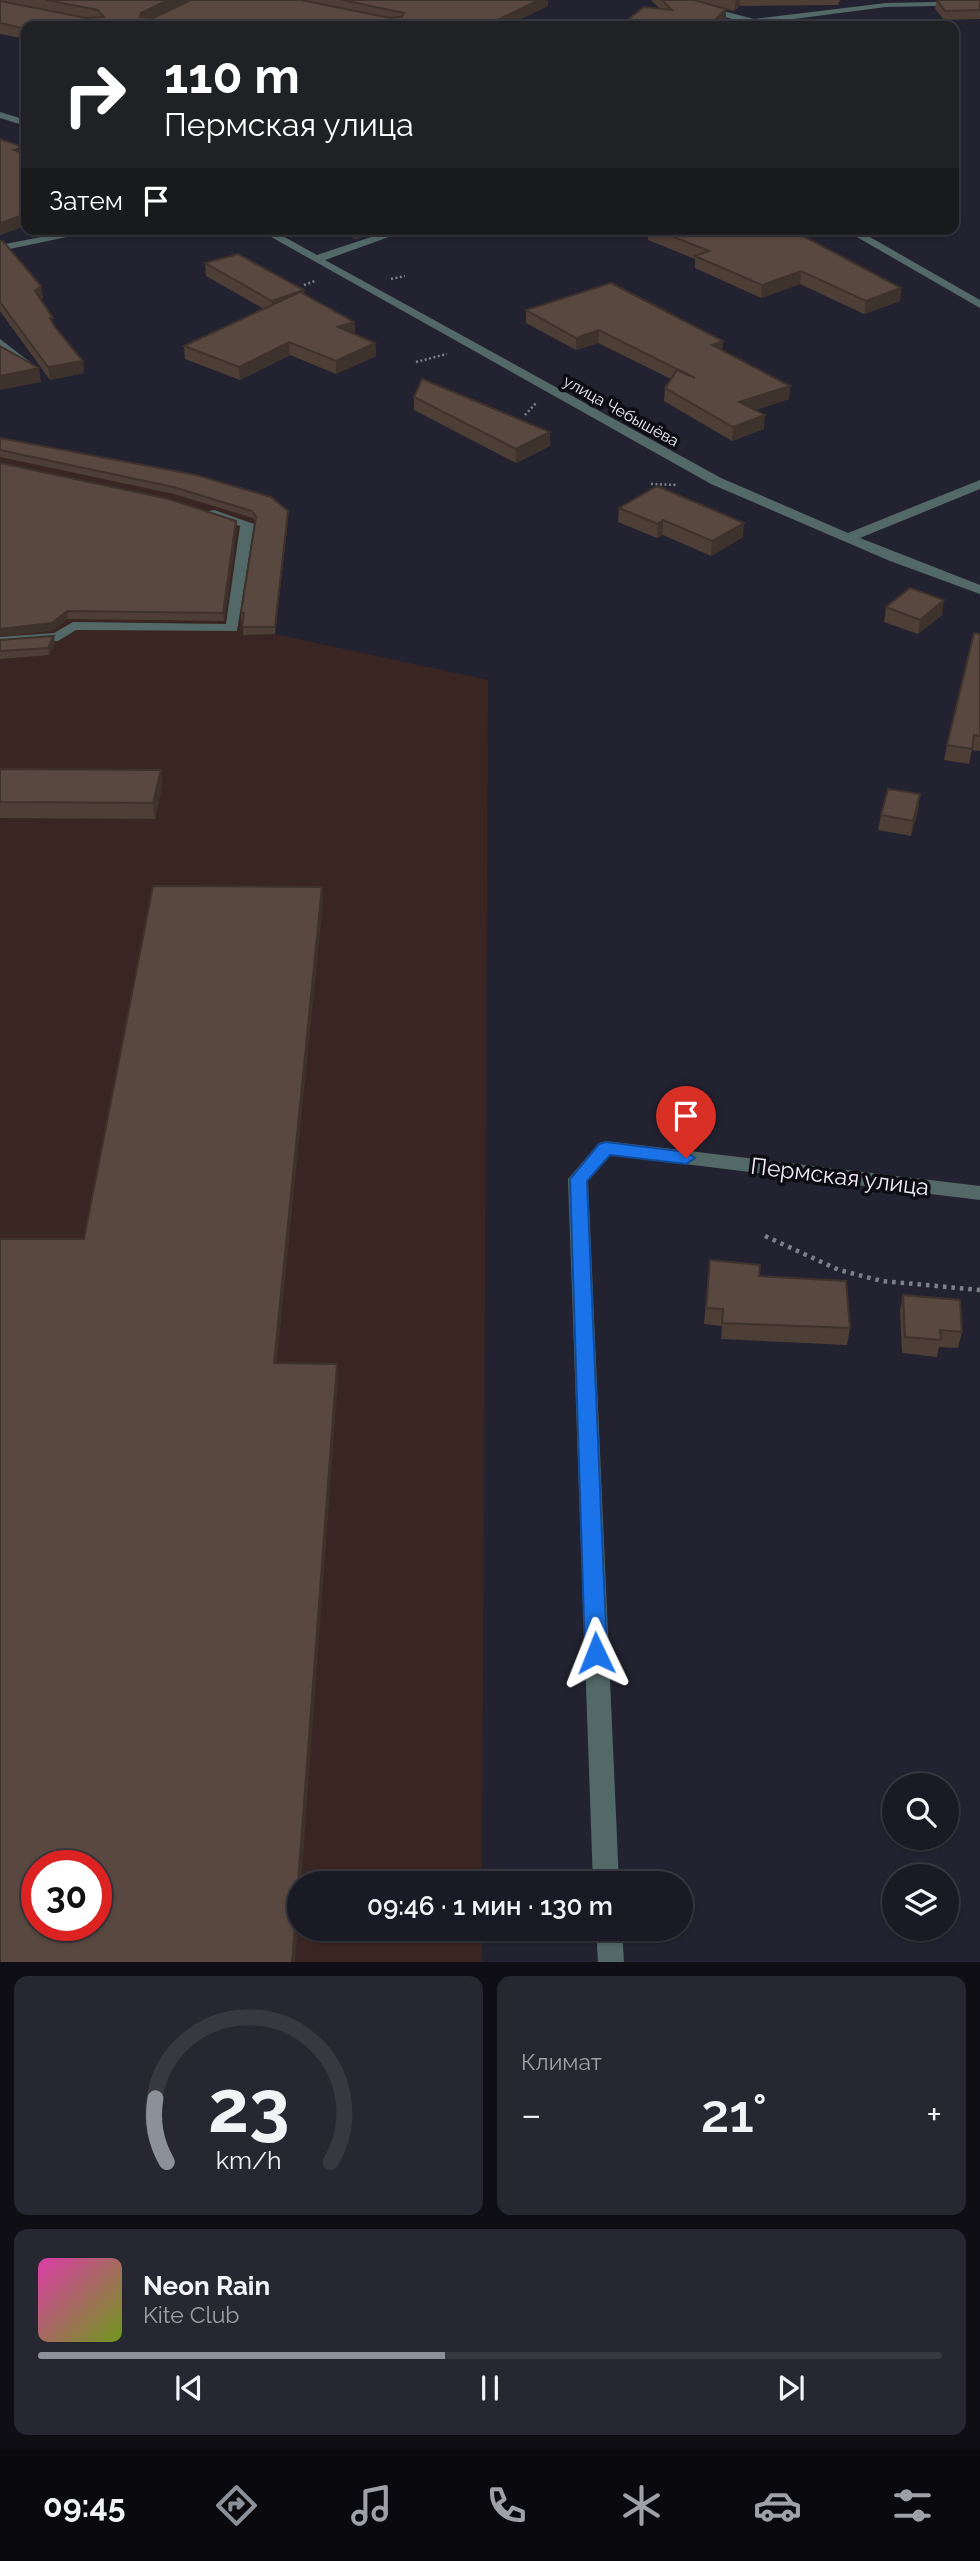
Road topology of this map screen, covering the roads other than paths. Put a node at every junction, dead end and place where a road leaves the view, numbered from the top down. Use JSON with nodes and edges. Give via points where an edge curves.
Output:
{"nodes":[{"id":1,"x":671,"y":0,"type":"edge"},
{"id":2,"x":883,"y":3,"type":"edge"},
{"id":3,"x":980,"y":3,"type":"edge"},
{"id":4,"x":749,"y":21,"type":"edge"},
{"id":5,"x":778,"y":21,"type":"edge"},
{"id":6,"x":0,"y":115,"type":"edge"},
{"id":7,"x":21,"y":121,"type":"edge"},
{"id":8,"x":68,"y":235,"type":"edge"},
{"id":9,"x":273,"y":235,"type":"edge"},
{"id":10,"x":388,"y":235,"type":"edge"},
{"id":11,"x":858,"y":235,"type":"edge"},
{"id":12,"x":0,"y":248,"type":"edge"},
{"id":13,"x":317,"y":259,"type":"junction"},
{"id":14,"x":980,"y":305,"type":"edge"},
{"id":15,"x":0,"y":342,"type":"edge"},
{"id":16,"x":37,"y":372,"type":"edge"},
{"id":17,"x":980,"y":484,"type":"edge"},
{"id":18,"x":197,"y":509,"type":"edge"},
{"id":19,"x":848,"y":538,"type":"junction"},
{"id":20,"x":979,"y":590,"type":"edge"},
{"id":21,"x":0,"y":641,"type":"edge"},
{"id":22,"x":980,"y":1193,"type":"edge"},
{"id":23,"x":606,"y":1871,"type":"edge"},
{"id":24,"x":610,"y":1941,"type":"edge"},
{"id":25,"x":611,"y":1962,"type":"edge"}],
"edges":[{"from":1,"to":4,"type":"street"},
{"from":2,"to":3,"type":"street"},
{"from":2,"to":5,"type":"street"},
{"from":6,"to":7,"type":"street"},
{"from":8,"to":12,"type":"street"},
{"from":9,"to":13,"type":"street","name":"улица Чебышёва"},
{"from":10,"to":13,"type":"street"},
{"from":11,"to":14,"type":"street"},
{"from":13,"to":19,"type":"street","name":"улица Чебышёва","via":[[716,481]]},
{"from":15,"to":16,"type":"street"},
{"from":17,"to":19,"type":"street"},
{"from":18,"to":21,"type":"street","via":[[247,524],[232,628],[73,626],[58,637]]},
{"from":19,"to":20,"type":"street","name":"улица Чебышёва"},
{"from":22,"to":23,"type":"street","name":"Пермская улица","via":[[606,1148],[578,1179]]},
{"from":24,"to":25,"type":"street"}]}
